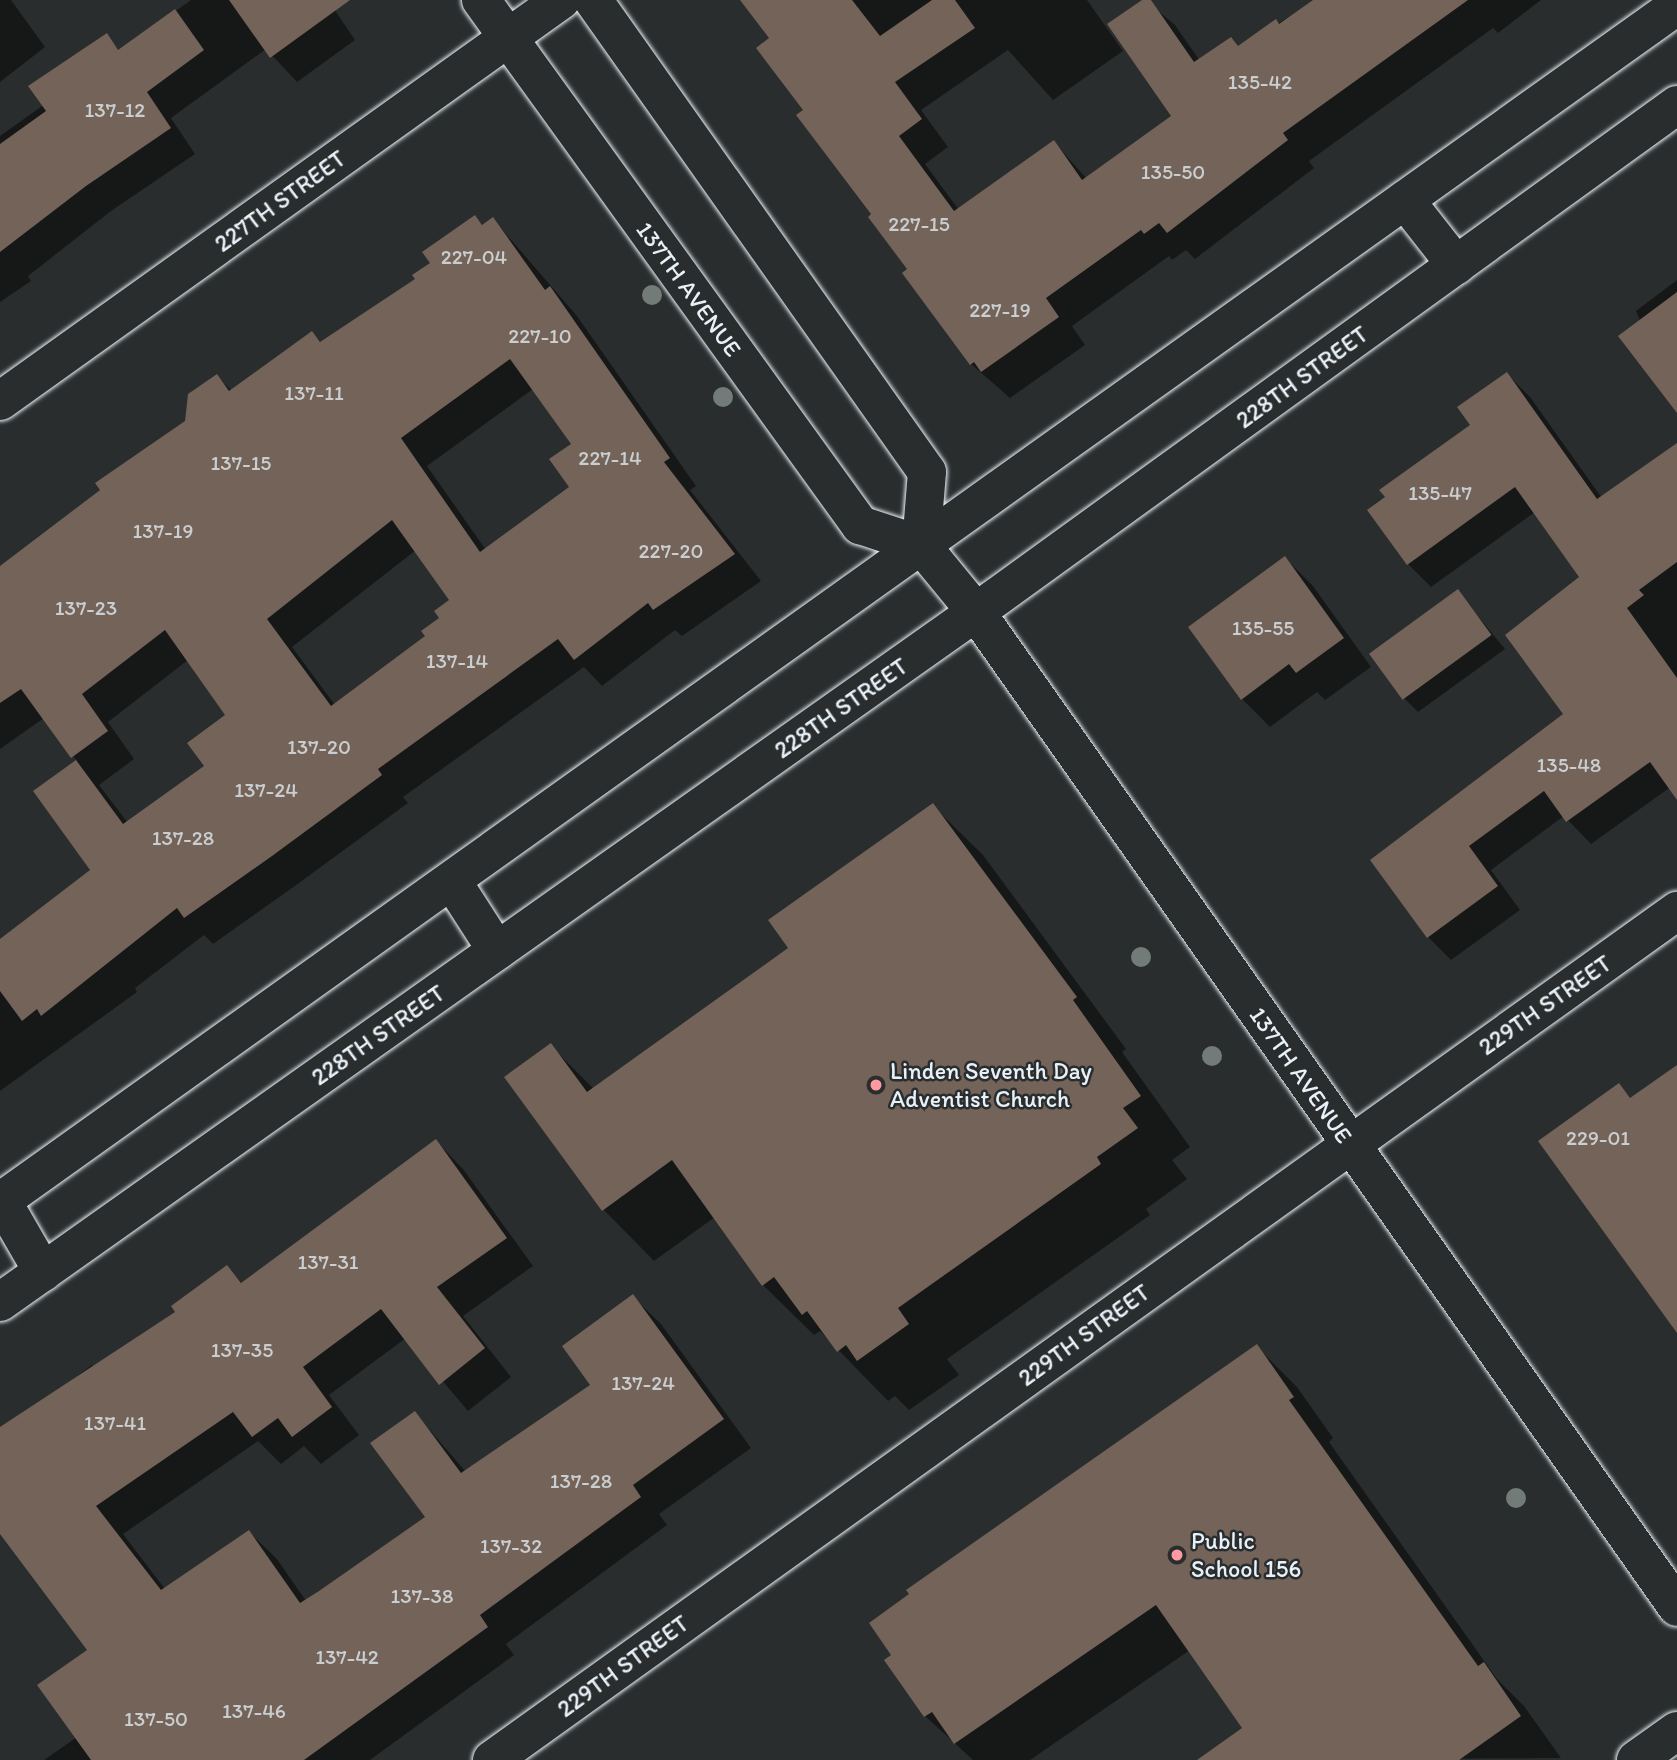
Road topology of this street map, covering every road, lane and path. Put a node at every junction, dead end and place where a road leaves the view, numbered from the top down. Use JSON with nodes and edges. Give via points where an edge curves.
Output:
{"nodes":[{"id":1,"x":481,"y":0,"type":"edge"},
{"id":2,"x":561,"y":0,"type":"edge"},
{"id":3,"x":593,"y":0,"type":"edge"},
{"id":4,"x":1677,"y":6,"type":"edge"},
{"id":5,"x":507,"y":38,"type":"junction"},
{"id":6,"x":1677,"y":105,"type":"edge"},
{"id":7,"x":1405,"y":200,"type":"junction"},
{"id":8,"x":1456,"y":265,"type":"junction"},
{"id":9,"x":0,"y":401,"type":"edge"},
{"id":10,"x":921,"y":545,"type":"junction"},
{"id":11,"x":976,"y":612,"type":"junction"},
{"id":12,"x":452,"y":881,"type":"junction"},
{"id":13,"x":1677,"y":911,"type":"edge"},
{"id":14,"x":497,"y":951,"type":"junction"},
{"id":15,"x":1349,"y":1144,"type":"junction"},
{"id":16,"x":1,"y":1202,"type":"edge"},
{"id":17,"x":43,"y":1272,"type":"junction"},
{"id":18,"x":0,"y":1302,"type":"edge"},
{"id":19,"x":1677,"y":1607,"type":"edge"},
{"id":20,"x":1677,"y":1731,"type":"edge"},
{"id":21,"x":492,"y":1760,"type":"edge"},
{"id":22,"x":1636,"y":1760,"type":"edge"}],
"edges":[{"from":1,"to":5,"type":"street","name":"137TH AVENUE"},
{"from":2,"to":5,"type":"street","name":"227TH STREET"},
{"from":3,"to":10,"type":"street","via":[[927,472]]},
{"from":4,"to":7,"type":"street"},
{"from":5,"to":9,"type":"street","name":"227TH STREET"},
{"from":5,"to":10,"type":"street","name":"137TH AVENUE","via":[[860,525]]},
{"from":6,"to":8,"type":"street","name":"228TH STREET"},
{"from":7,"to":8,"type":"street"},
{"from":7,"to":10,"type":"street"},
{"from":8,"to":11,"type":"street","name":"228TH STREET"},
{"from":10,"to":11,"type":"street","name":"137TH AVENUE"},
{"from":10,"to":12,"type":"street"},
{"from":11,"to":14,"type":"street","name":"228TH STREET"},
{"from":11,"to":15,"type":"street","name":"137TH AVENUE"},
{"from":12,"to":14,"type":"street"},
{"from":12,"to":16,"type":"street"},
{"from":13,"to":15,"type":"street","name":"229TH STREET"},
{"from":14,"to":17,"type":"street","name":"228TH STREET"},
{"from":15,"to":19,"type":"street","name":"137TH AVENUE"},
{"from":15,"to":21,"type":"street","name":"229TH STREET"},
{"from":16,"to":17,"type":"street"},
{"from":17,"to":18,"type":"street","name":"228TH STREET"},
{"from":20,"to":22,"type":"street"}]}
